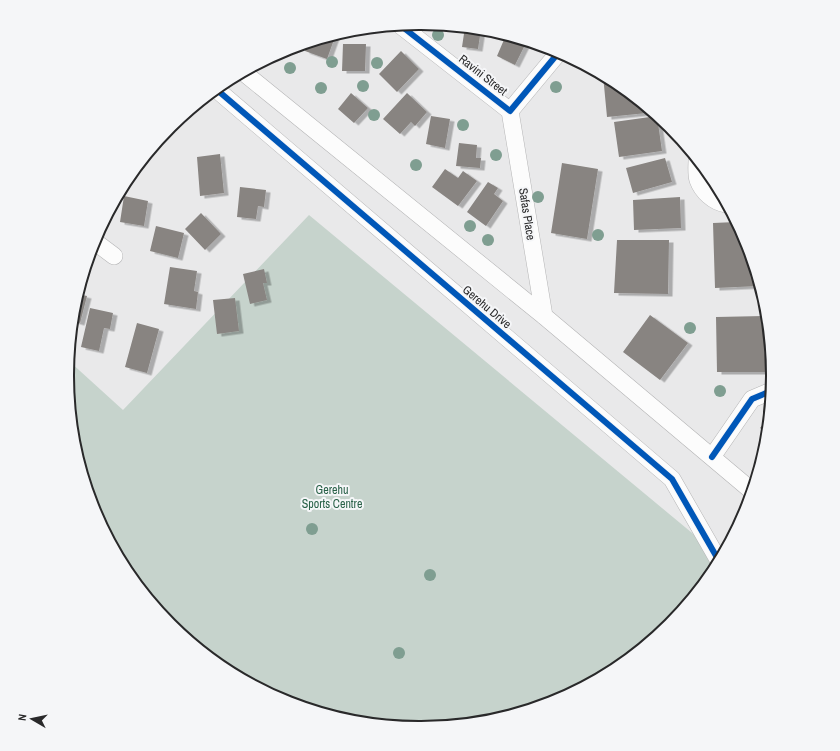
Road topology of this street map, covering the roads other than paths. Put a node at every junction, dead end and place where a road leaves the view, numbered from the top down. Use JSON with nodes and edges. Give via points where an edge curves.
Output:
{"nodes":[{"id":1,"x":407,"y":31,"type":"edge"},
{"id":2,"x":555,"y":57,"type":"edge"},
{"id":3,"x":248,"y":76,"type":"edge"},
{"id":4,"x":221,"y":93,"type":"edge"},
{"id":5,"x":510,"y":111,"type":"junction"},
{"id":6,"x":698,"y":170,"type":"edge"},
{"id":7,"x":717,"y":200,"type":"edge"},
{"id":8,"x":100,"y":246,"type":"edge"},
{"id":9,"x":114,"y":256,"type":"dead end"},
{"id":10,"x":544,"y":316,"type":"junction"},
{"id":11,"x":765,"y":393,"type":"edge"},
{"id":12,"x":712,"y":457,"type":"junction"},
{"id":13,"x":747,"y":487,"type":"edge"},
{"id":14,"x":715,"y":554,"type":"edge"}],
"edges":[{"from":1,"to":5,"type":"street","name":"Ravini Street"},
{"from":2,"to":5,"type":"street","name":"Ravini Street"},
{"from":3,"to":10,"type":"street"},
{"from":4,"to":14,"type":"street","name":"Gerehu Drive","via":[[672,479]]},
{"from":5,"to":10,"type":"street","name":"Safas Place"},
{"from":6,"to":7,"type":"street","via":[[703,190]]},
{"from":8,"to":9,"type":"street"},
{"from":10,"to":12,"type":"street"},
{"from":11,"to":12,"type":"street","via":[[752,399]]},
{"from":12,"to":13,"type":"street"}]}
